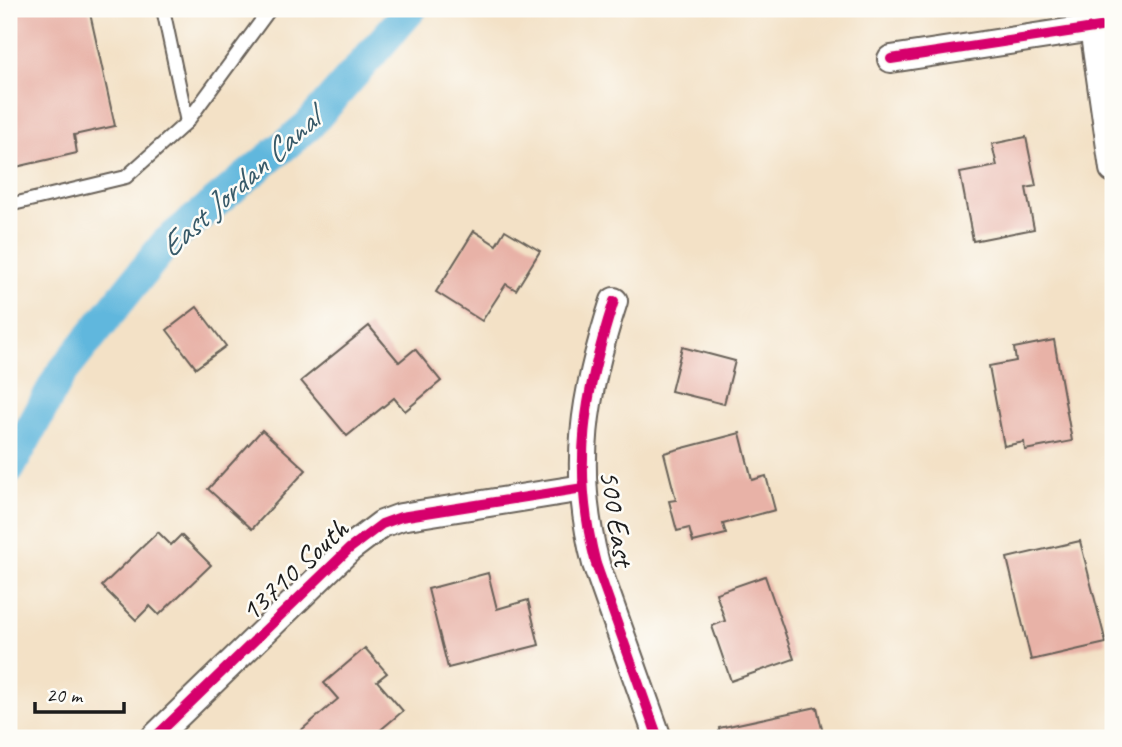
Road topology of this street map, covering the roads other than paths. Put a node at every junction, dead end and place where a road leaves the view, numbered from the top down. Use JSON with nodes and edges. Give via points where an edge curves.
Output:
{"nodes":[{"id":1,"x":163,"y":9,"type":"edge"},
{"id":2,"x":270,"y":9,"type":"edge"},
{"id":3,"x":259,"y":15,"type":"edge"},
{"id":4,"x":1103,"y":27,"type":"edge"},
{"id":5,"x":891,"y":59,"type":"dead end"},
{"id":6,"x":187,"y":122,"type":"junction"},
{"id":7,"x":1113,"y":169,"type":"edge"},
{"id":8,"x":9,"y":205,"type":"edge"},
{"id":9,"x":614,"y":301,"type":"dead end"},
{"id":10,"x":583,"y":488,"type":"junction"},
{"id":11,"x":155,"y":738,"type":"edge"},
{"id":12,"x":658,"y":738,"type":"edge"}],
"edges":[{"from":1,"to":6,"type":"lane"},
{"from":2,"to":3,"type":"lane"},
{"from":3,"to":6,"type":"lane"},
{"from":4,"to":5,"type":"street"},
{"from":4,"to":7,"type":"street"},
{"from":6,"to":8,"type":"lane","via":[[126,177]]},
{"from":9,"to":10,"type":"street","name":"500 East","via":[[587,400]]},
{"from":10,"to":11,"type":"street","name":"13710 South","via":[[421,512],[382,524],[349,549]]},
{"from":10,"to":12,"type":"street","name":"500 East","via":[[596,564]]}]}
